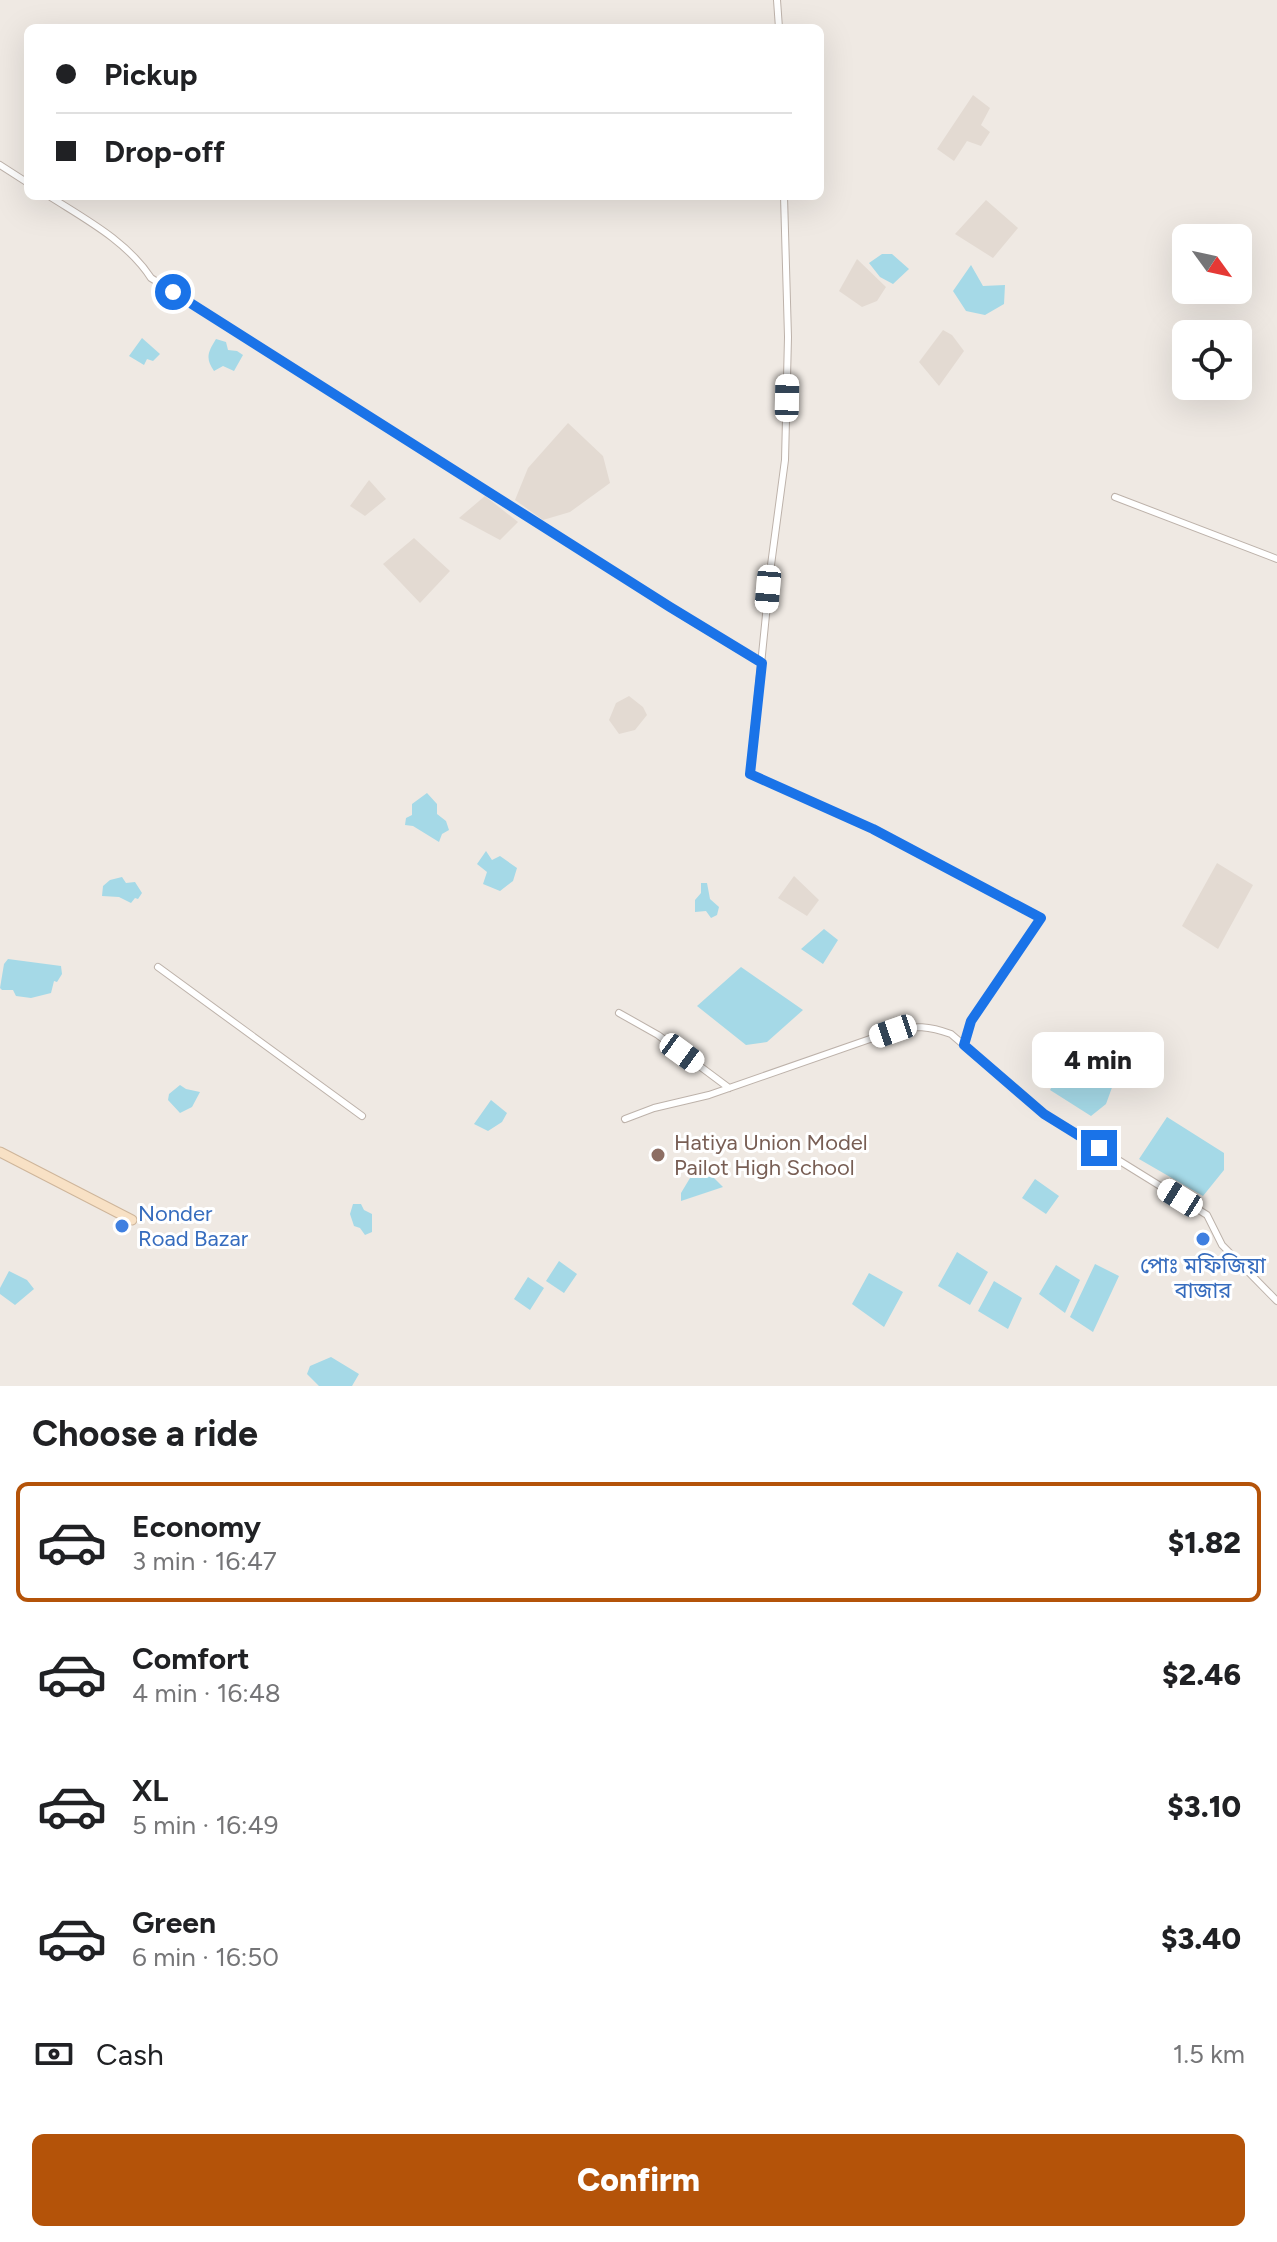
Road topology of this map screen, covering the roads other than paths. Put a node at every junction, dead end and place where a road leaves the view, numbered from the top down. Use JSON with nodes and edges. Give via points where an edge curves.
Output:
{"nodes":[{"id":1,"x":777,"y":0,"type":"edge"},
{"id":2,"x":779,"y":24,"type":"edge"},
{"id":3,"x":0,"y":165,"type":"edge"},
{"id":4,"x":24,"y":180,"type":"edge"},
{"id":5,"x":55,"y":200,"type":"edge"},
{"id":6,"x":784,"y":200,"type":"edge"},
{"id":7,"x":1115,"y":497,"type":"dead end"},
{"id":8,"x":1277,"y":559,"type":"edge"},
{"id":9,"x":762,"y":663,"type":"junction"},
{"id":10,"x":158,"y":967,"type":"dead end"},
{"id":11,"x":619,"y":1013,"type":"dead end"},
{"id":12,"x":964,"y":1045,"type":"junction"},
{"id":13,"x":729,"y":1088,"type":"junction"},
{"id":14,"x":362,"y":1116,"type":"dead end"},
{"id":15,"x":625,"y":1119,"type":"dead end"},
{"id":16,"x":0,"y":1152,"type":"edge"},
{"id":17,"x":132,"y":1220,"type":"dead end"},
{"id":18,"x":1277,"y":1301,"type":"edge"}],
"edges":[{"from":1,"to":2,"type":"street"},
{"from":3,"to":4,"type":"street"},
{"from":5,"to":9,"type":"street","via":[[138,258],[151,278]]},
{"from":6,"to":9,"type":"street","via":[[785,460]]},
{"from":7,"to":8,"type":"street"},
{"from":9,"to":12,"type":"street","via":[[750,774],[873,829],[1041,918],[971,1021]]},
{"from":10,"to":14,"type":"street"},
{"from":11,"to":13,"type":"street"},
{"from":12,"to":13,"type":"street","via":[[951,1034],[915,1025]]},
{"from":12,"to":18,"type":"street","via":[[1044,1114],[1207,1215],[1222,1245]]},
{"from":13,"to":15,"type":"street"},
{"from":16,"to":17,"type":"street"}]}
